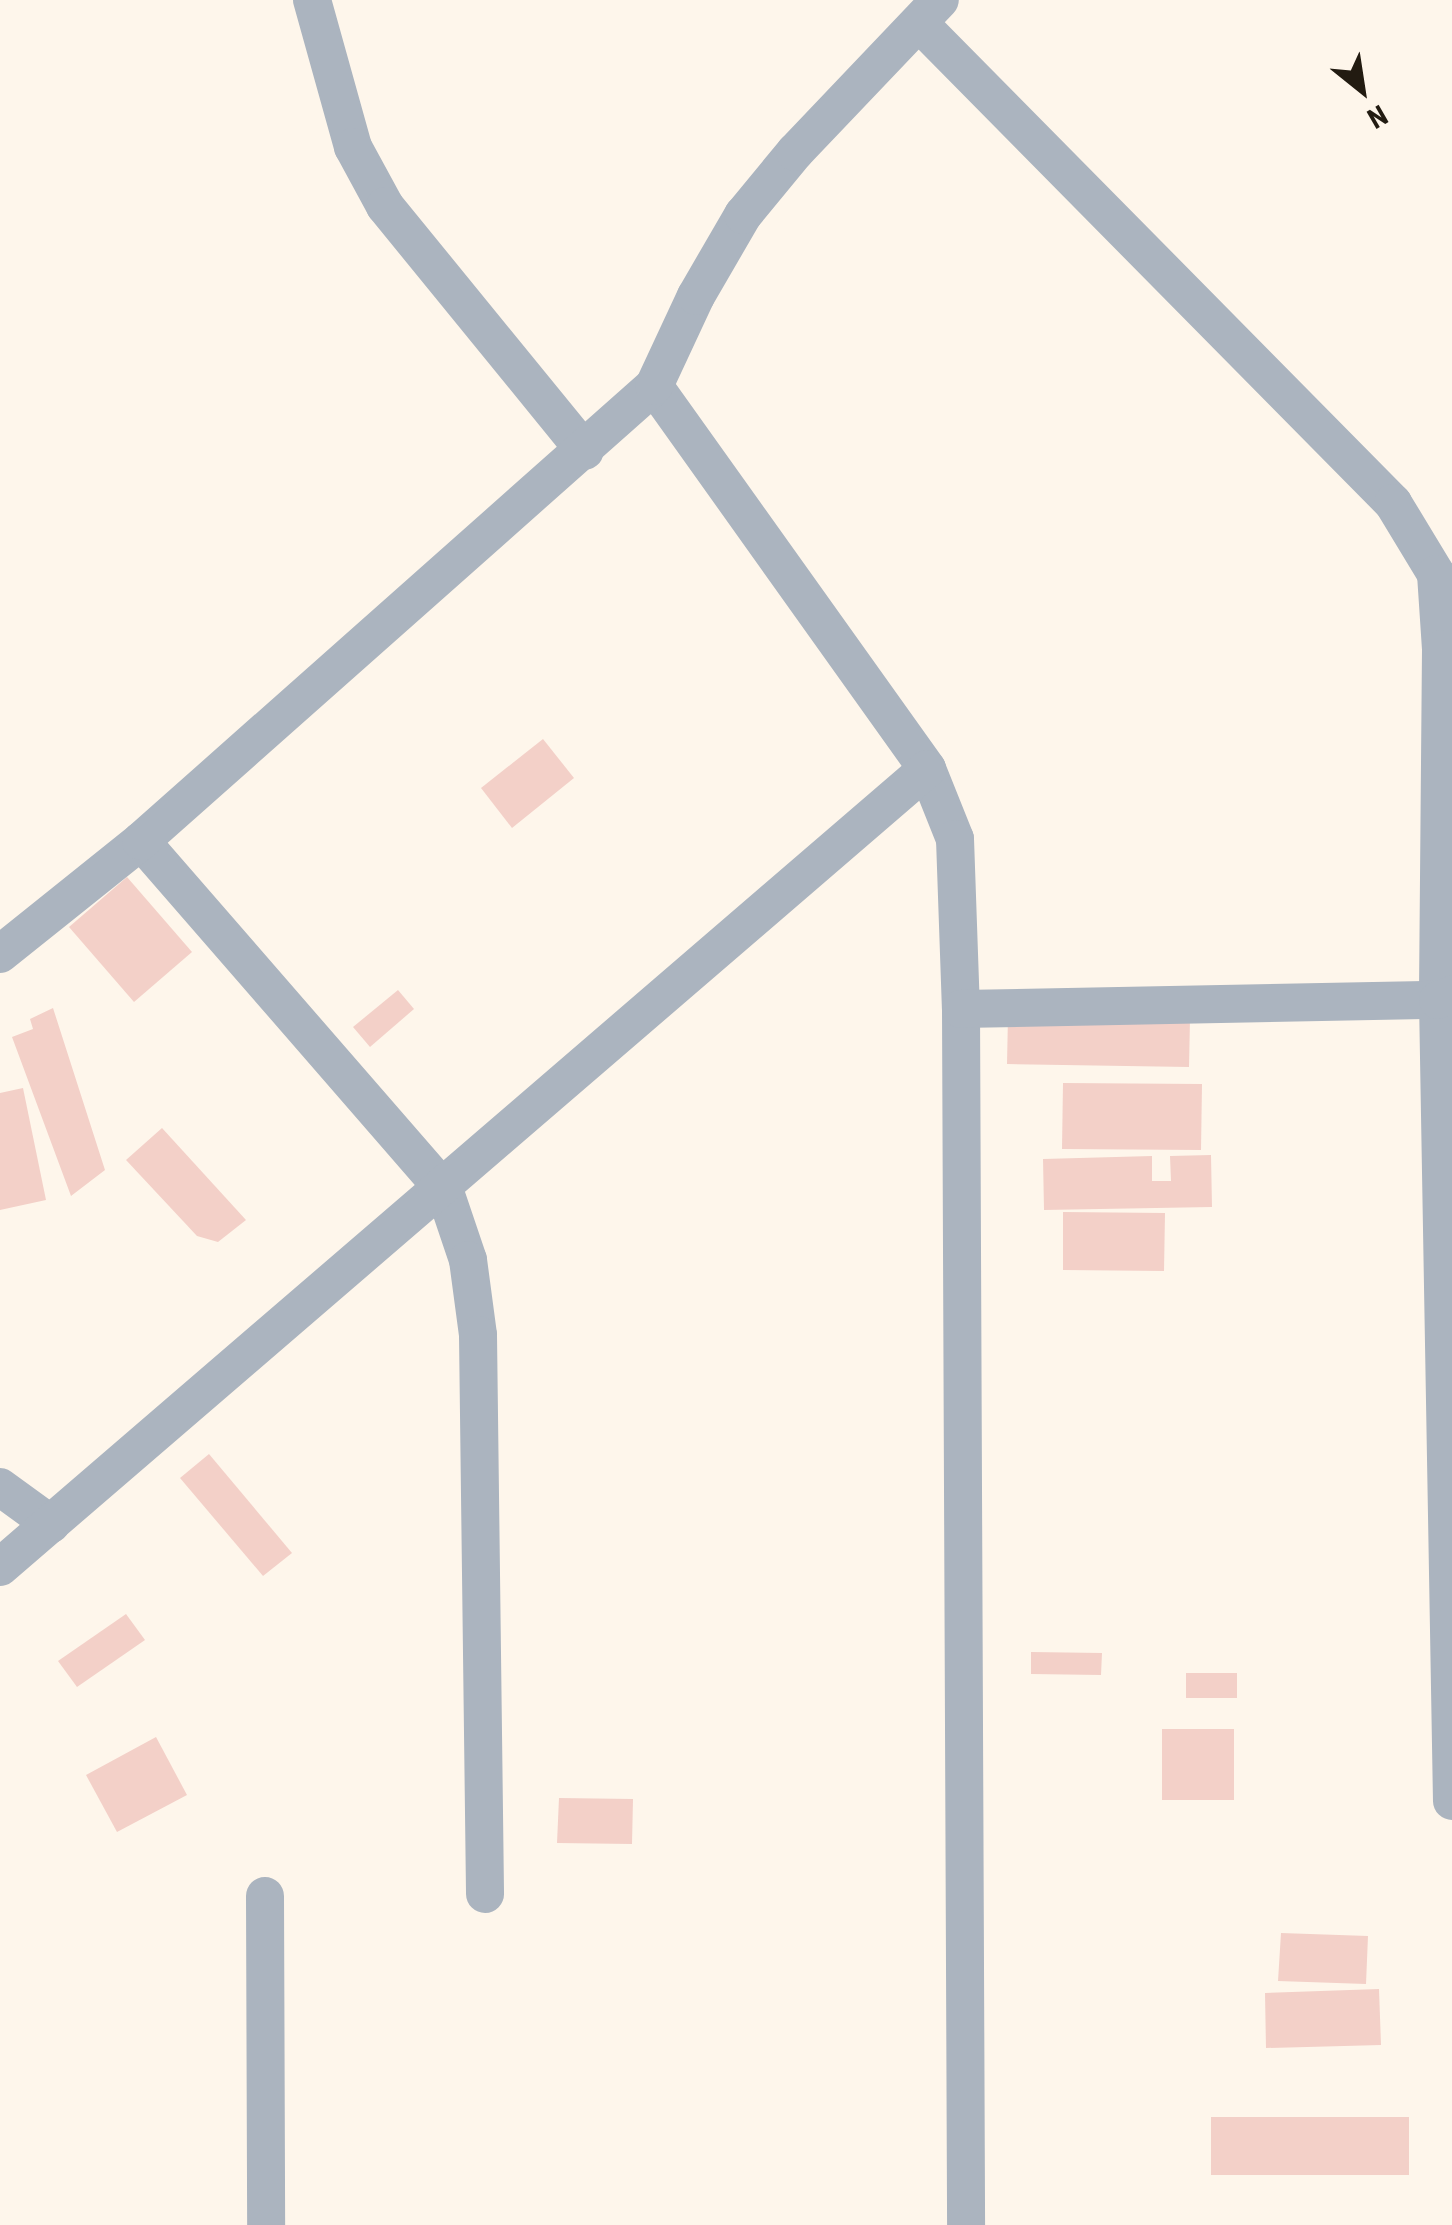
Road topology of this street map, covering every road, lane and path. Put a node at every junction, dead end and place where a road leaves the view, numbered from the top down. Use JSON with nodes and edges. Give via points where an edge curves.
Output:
{"nodes":[{"id":1,"x":312,"y":0,"type":"edge"},
{"id":2,"x":930,"y":12,"type":"edge"},
{"id":3,"x":654,"y":386,"type":"junction"},
{"id":4,"x":584,"y":451,"type":"junction"},
{"id":5,"x":927,"y":769,"type":"junction"},
{"id":6,"x":141,"y":841,"type":"junction"},
{"id":7,"x":0,"y":954,"type":"edge"},
{"id":8,"x":1445,"y":998,"type":"edge"},
{"id":9,"x":961,"y":1008,"type":"junction"},
{"id":10,"x":444,"y":1189,"type":"junction"},
{"id":11,"x":0,"y":1487,"type":"edge"},
{"id":12,"x":50,"y":1524,"type":"junction"},
{"id":13,"x":1449,"y":1559,"type":"edge"},
{"id":14,"x":0,"y":1567,"type":"edge"},
{"id":15,"x":1452,"y":1802,"type":"edge"},
{"id":16,"x":485,"y":1894,"type":"dead end"},
{"id":17,"x":265,"y":1896,"type":"dead end"},
{"id":18,"x":266,"y":2225,"type":"edge"},
{"id":19,"x":966,"y":2225,"type":"edge"}],
"edges":[{"from":1,"to":4,"type":"street","via":[[353,147],[385,206]]},
{"from":2,"to":3,"type":"street","via":[[743,215]]},
{"from":2,"to":8,"type":"street","via":[[1393,503],[1436,574]]},
{"from":3,"to":4,"type":"street"},
{"from":3,"to":5,"type":"street"},
{"from":4,"to":6,"type":"street"},
{"from":5,"to":9,"type":"street","via":[[954,839]]},
{"from":5,"to":10,"type":"street"},
{"from":6,"to":7,"type":"street"},
{"from":6,"to":10,"type":"street"},
{"from":8,"to":9,"type":"street"},
{"from":8,"to":13,"type":"street"},
{"from":9,"to":19,"type":"street"},
{"from":10,"to":12,"type":"street"},
{"from":10,"to":16,"type":"street","via":[[468,1260],[478,1334]]},
{"from":11,"to":12,"type":"street"},
{"from":12,"to":14,"type":"street"},
{"from":13,"to":15,"type":"street"},
{"from":17,"to":18,"type":"street"}]}
